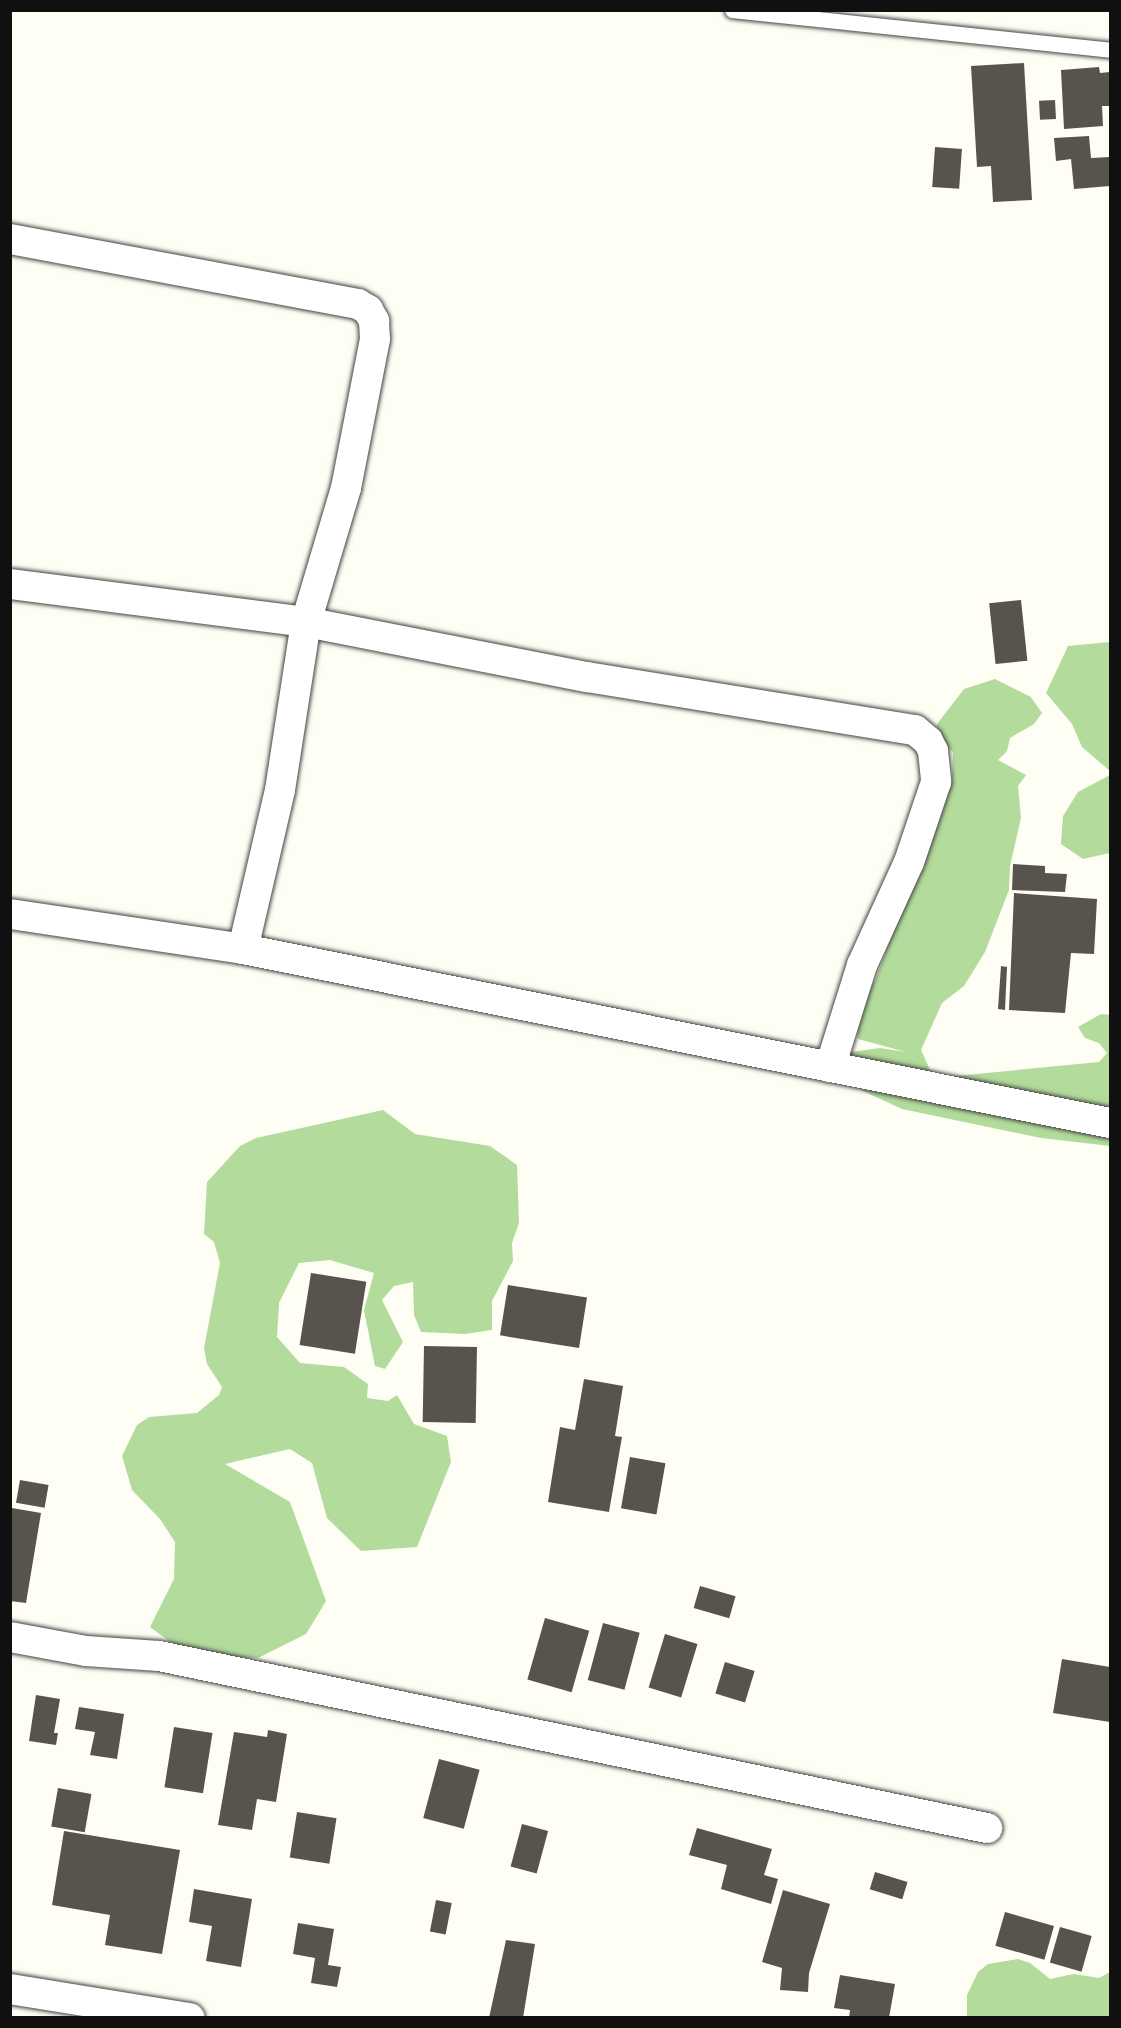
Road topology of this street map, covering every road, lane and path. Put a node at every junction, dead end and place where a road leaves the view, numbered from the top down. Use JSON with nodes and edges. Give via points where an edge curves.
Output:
{"nodes":[{"id":1,"x":732,"y":10,"type":"edge"},
{"id":2,"x":1110,"y":50,"type":"edge"},
{"id":3,"x":10,"y":239,"type":"edge"},
{"id":4,"x":10,"y":584,"type":"edge"},
{"id":5,"x":306,"y":622,"type":"junction"},
{"id":6,"x":10,"y":914,"type":"edge"},
{"id":7,"x":243,"y":949,"type":"junction"},
{"id":8,"x":830,"y":1066,"type":"junction"},
{"id":9,"x":1110,"y":1123,"type":"edge"},
{"id":10,"x":10,"y":1637,"type":"edge"},
{"id":11,"x":987,"y":1828,"type":"dead end"},
{"id":12,"x":10,"y":1989,"type":"edge"},
{"id":13,"x":190,"y":2018,"type":"edge"}],
"edges":[{"from":1,"to":2,"type":"lane"},
{"from":3,"to":5,"type":"street","via":[[358,304],[368,310],[374,321],[375,339],[346,488]]},
{"from":4,"to":5,"type":"street"},
{"from":5,"to":7,"type":"street","via":[[280,790]]},
{"from":5,"to":8,"type":"street","via":[[587,677],[915,730],[928,741],[936,782],[909,862],[862,965]]},
{"from":6,"to":7,"type":"street"},
{"from":7,"to":8,"type":"street"},
{"from":8,"to":9,"type":"street"},
{"from":10,"to":11,"type":"street","via":[[86,1651],[159,1656]]},
{"from":12,"to":13,"type":"street"}]}
